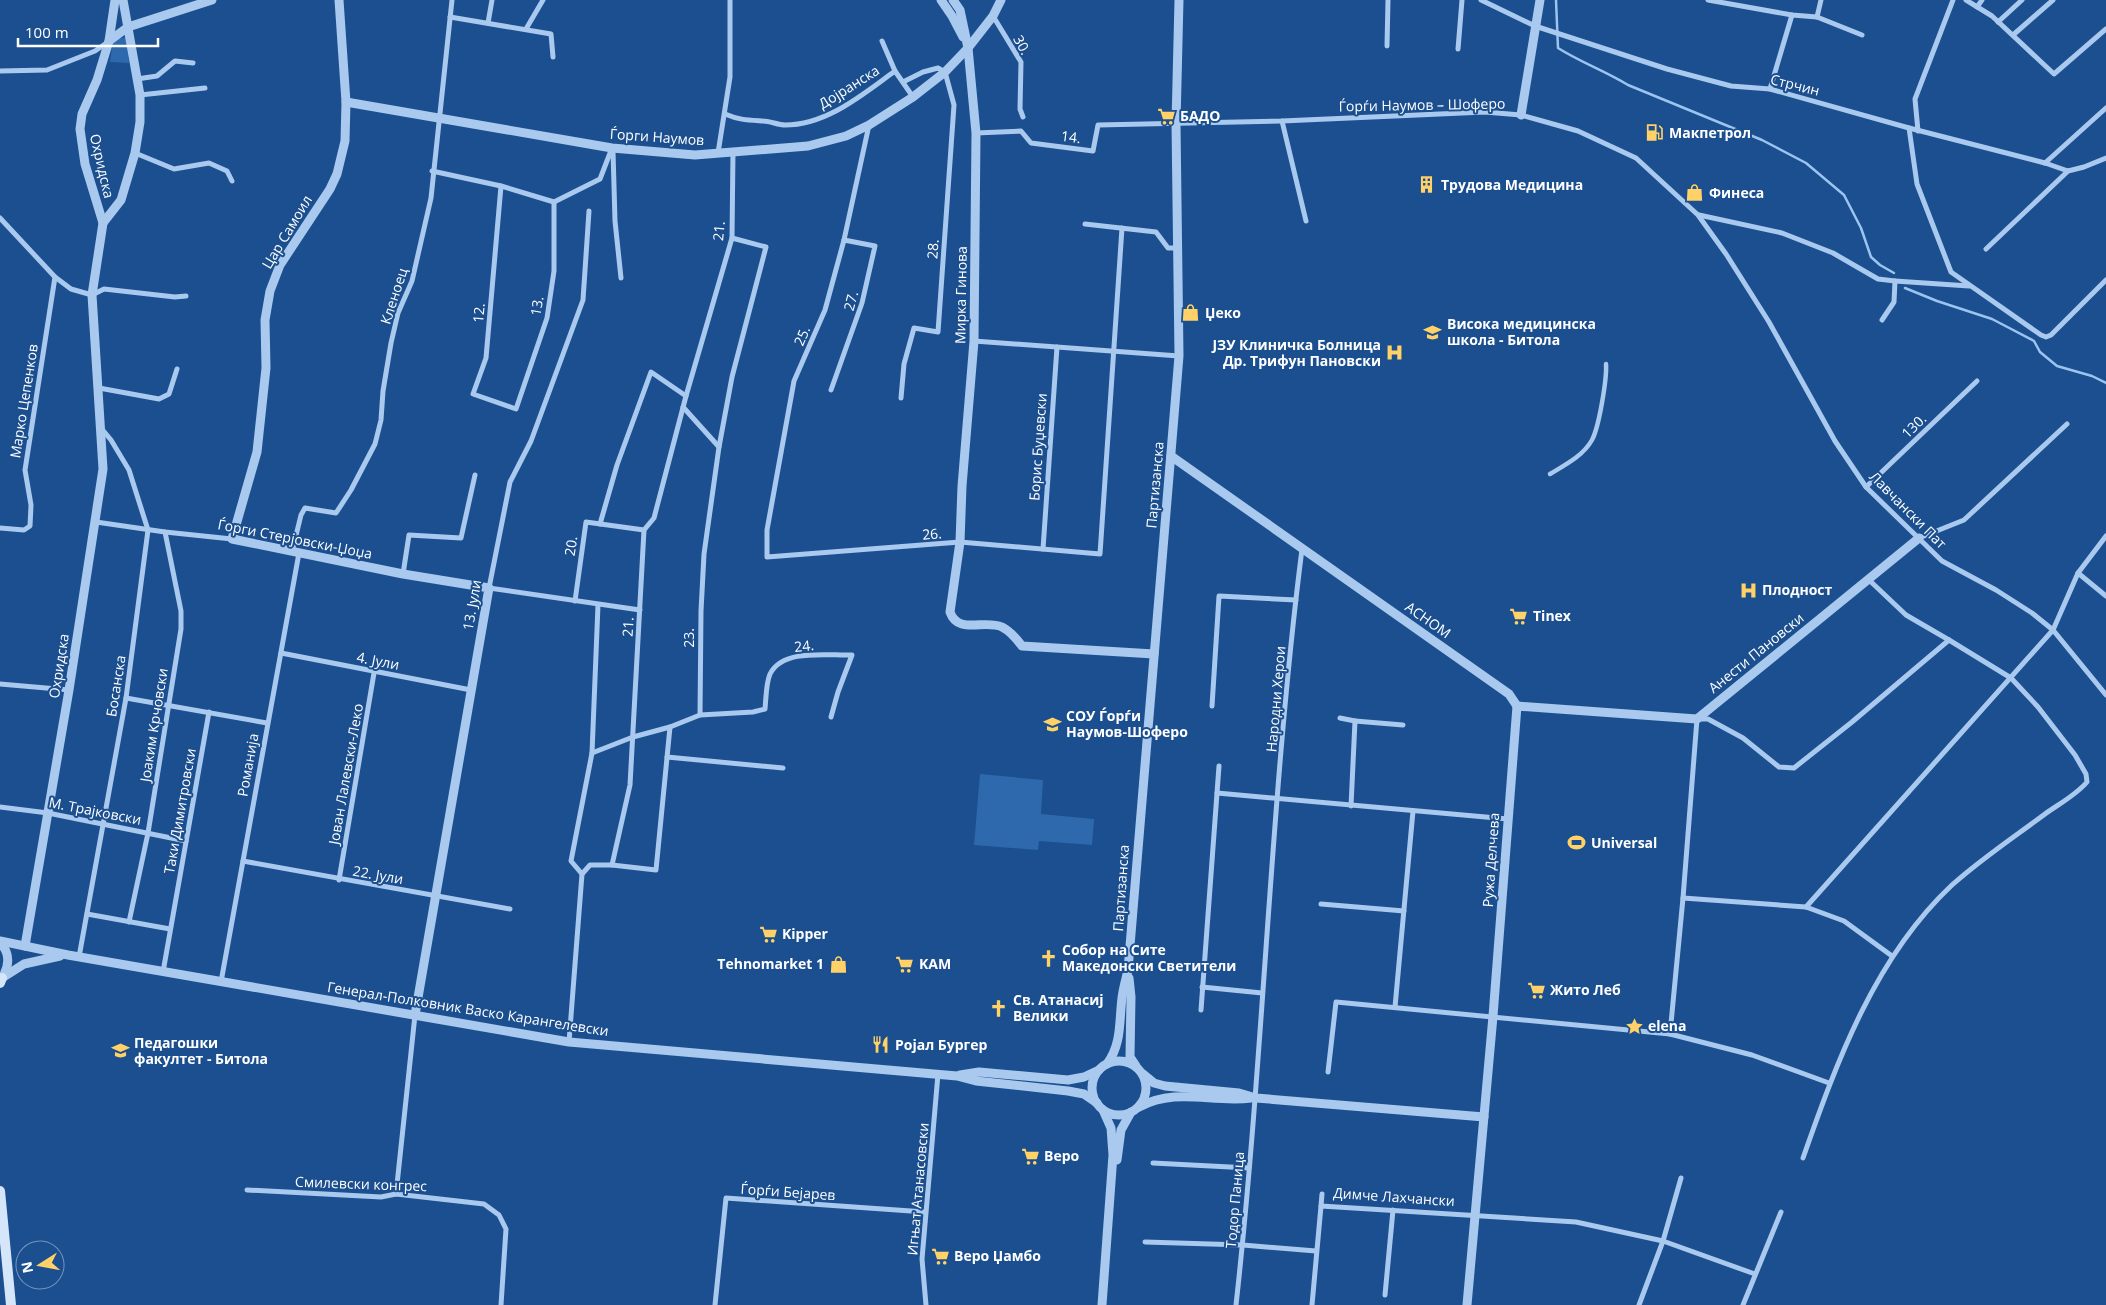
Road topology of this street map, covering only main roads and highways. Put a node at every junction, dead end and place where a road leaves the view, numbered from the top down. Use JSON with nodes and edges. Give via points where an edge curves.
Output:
{"nodes":[{"id":1,"x":0,"y":1191,"type":"edge"},
{"id":2,"x":11,"y":1305,"type":"edge"}],
"edges":[{"from":1,"to":2,"type":"main road"}]}
